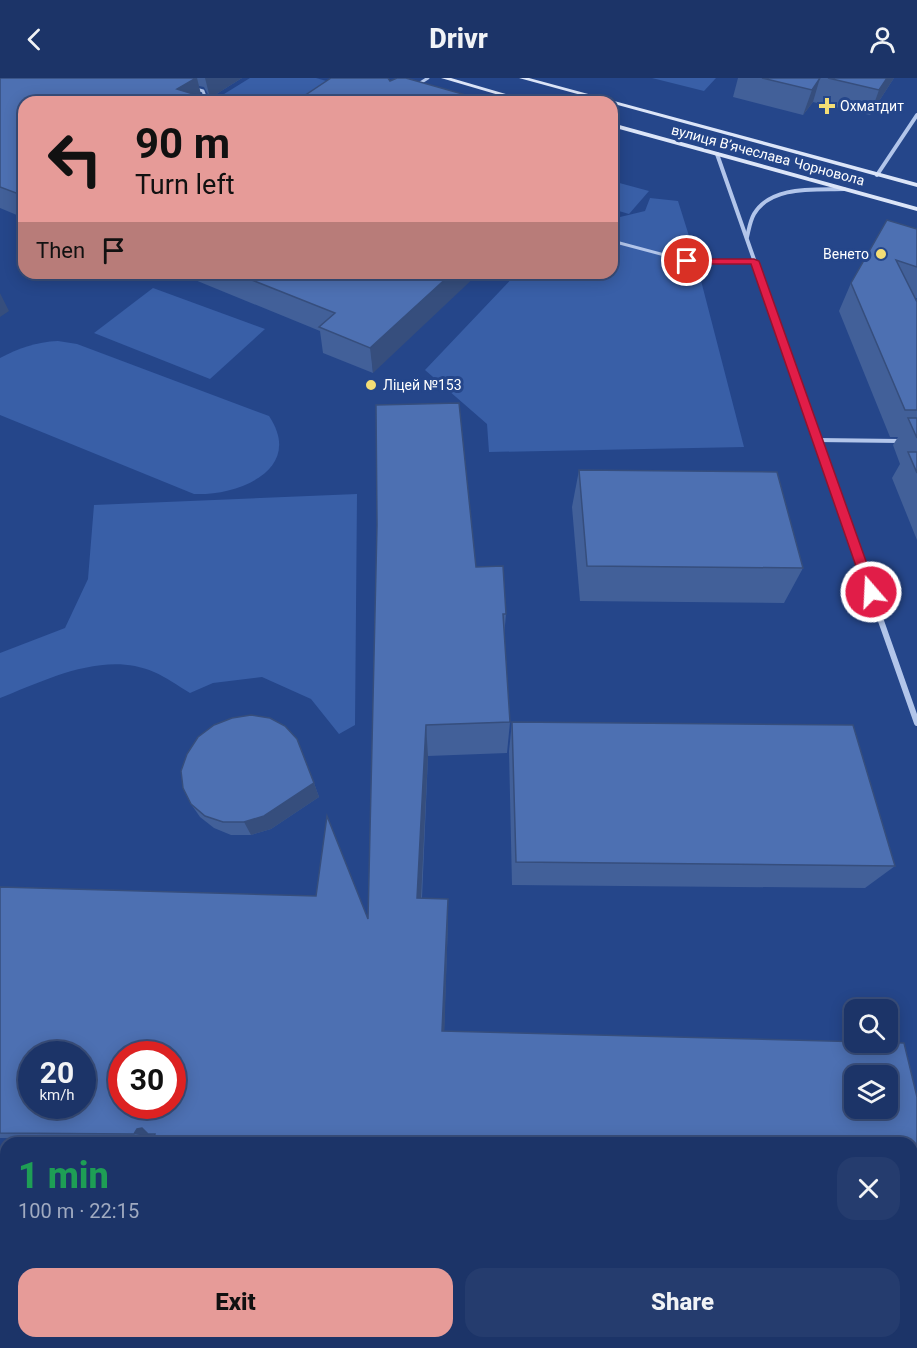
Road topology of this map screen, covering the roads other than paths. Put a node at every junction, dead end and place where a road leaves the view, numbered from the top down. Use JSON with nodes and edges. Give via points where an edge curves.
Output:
{"nodes":[{"id":1,"x":428,"y":78,"type":"edge"},
{"id":2,"x":444,"y":78,"type":"edge"},
{"id":3,"x":522,"y":78,"type":"edge"},
{"id":4,"x":192,"y":88,"type":"dead end"},
{"id":5,"x":409,"y":91,"type":"edge"},
{"id":6,"x":204,"y":96,"type":"edge"},
{"id":7,"x":508,"y":96,"type":"edge"},
{"id":8,"x":589,"y":96,"type":"edge"},
{"id":9,"x":618,"y":104,"type":"edge"},
{"id":10,"x":917,"y":115,"type":"edge"},
{"id":11,"x":618,"y":127,"type":"edge"},
{"id":12,"x":717,"y":154,"type":"junction"},
{"id":13,"x":877,"y":175,"type":"junction"},
{"id":14,"x":917,"y":185,"type":"edge"},
{"id":15,"x":845,"y":189,"type":"junction"},
{"id":16,"x":917,"y":209,"type":"edge"},
{"id":17,"x":747,"y":238,"type":"junction"},
{"id":18,"x":618,"y":243,"type":"edge"},
{"id":19,"x":754,"y":261,"type":"junction"},
{"id":20,"x":818,"y":440,"type":"junction"},
{"id":21,"x":907,"y":441,"type":"edge"},
{"id":22,"x":917,"y":723,"type":"edge"}],
"edges":[{"from":1,"to":5,"type":"lane"},
{"from":2,"to":7,"type":"main road"},
{"from":3,"to":8,"type":"main road","name":"вулиця Вʼячеслава Чорновола"},
{"from":4,"to":6,"type":"lane"},
{"from":9,"to":13,"type":"main road","name":"вулиця Вʼячеслава Чорновола"},
{"from":10,"to":13,"type":"street"},
{"from":11,"to":12,"type":"main road","name":"вулиця Вʼячеслава Чорновола"},
{"from":12,"to":15,"type":"main road","name":"вулиця Вʼячеслава Чорновола"},
{"from":12,"to":17,"type":"street"},
{"from":13,"to":14,"type":"main road","name":"вулиця Вʼячеслава Чорновола"},
{"from":15,"to":16,"type":"main road","name":"вулиця Вʼячеслава Чорновола"},
{"from":15,"to":17,"type":"street","via":[[802,190],[774,197],[756,211]]},
{"from":17,"to":19,"type":"street"},
{"from":18,"to":19,"type":"lane","via":[[687,261]]},
{"from":19,"to":20,"type":"street"},
{"from":20,"to":21,"type":"lane"},
{"from":20,"to":22,"type":"street"}]}
